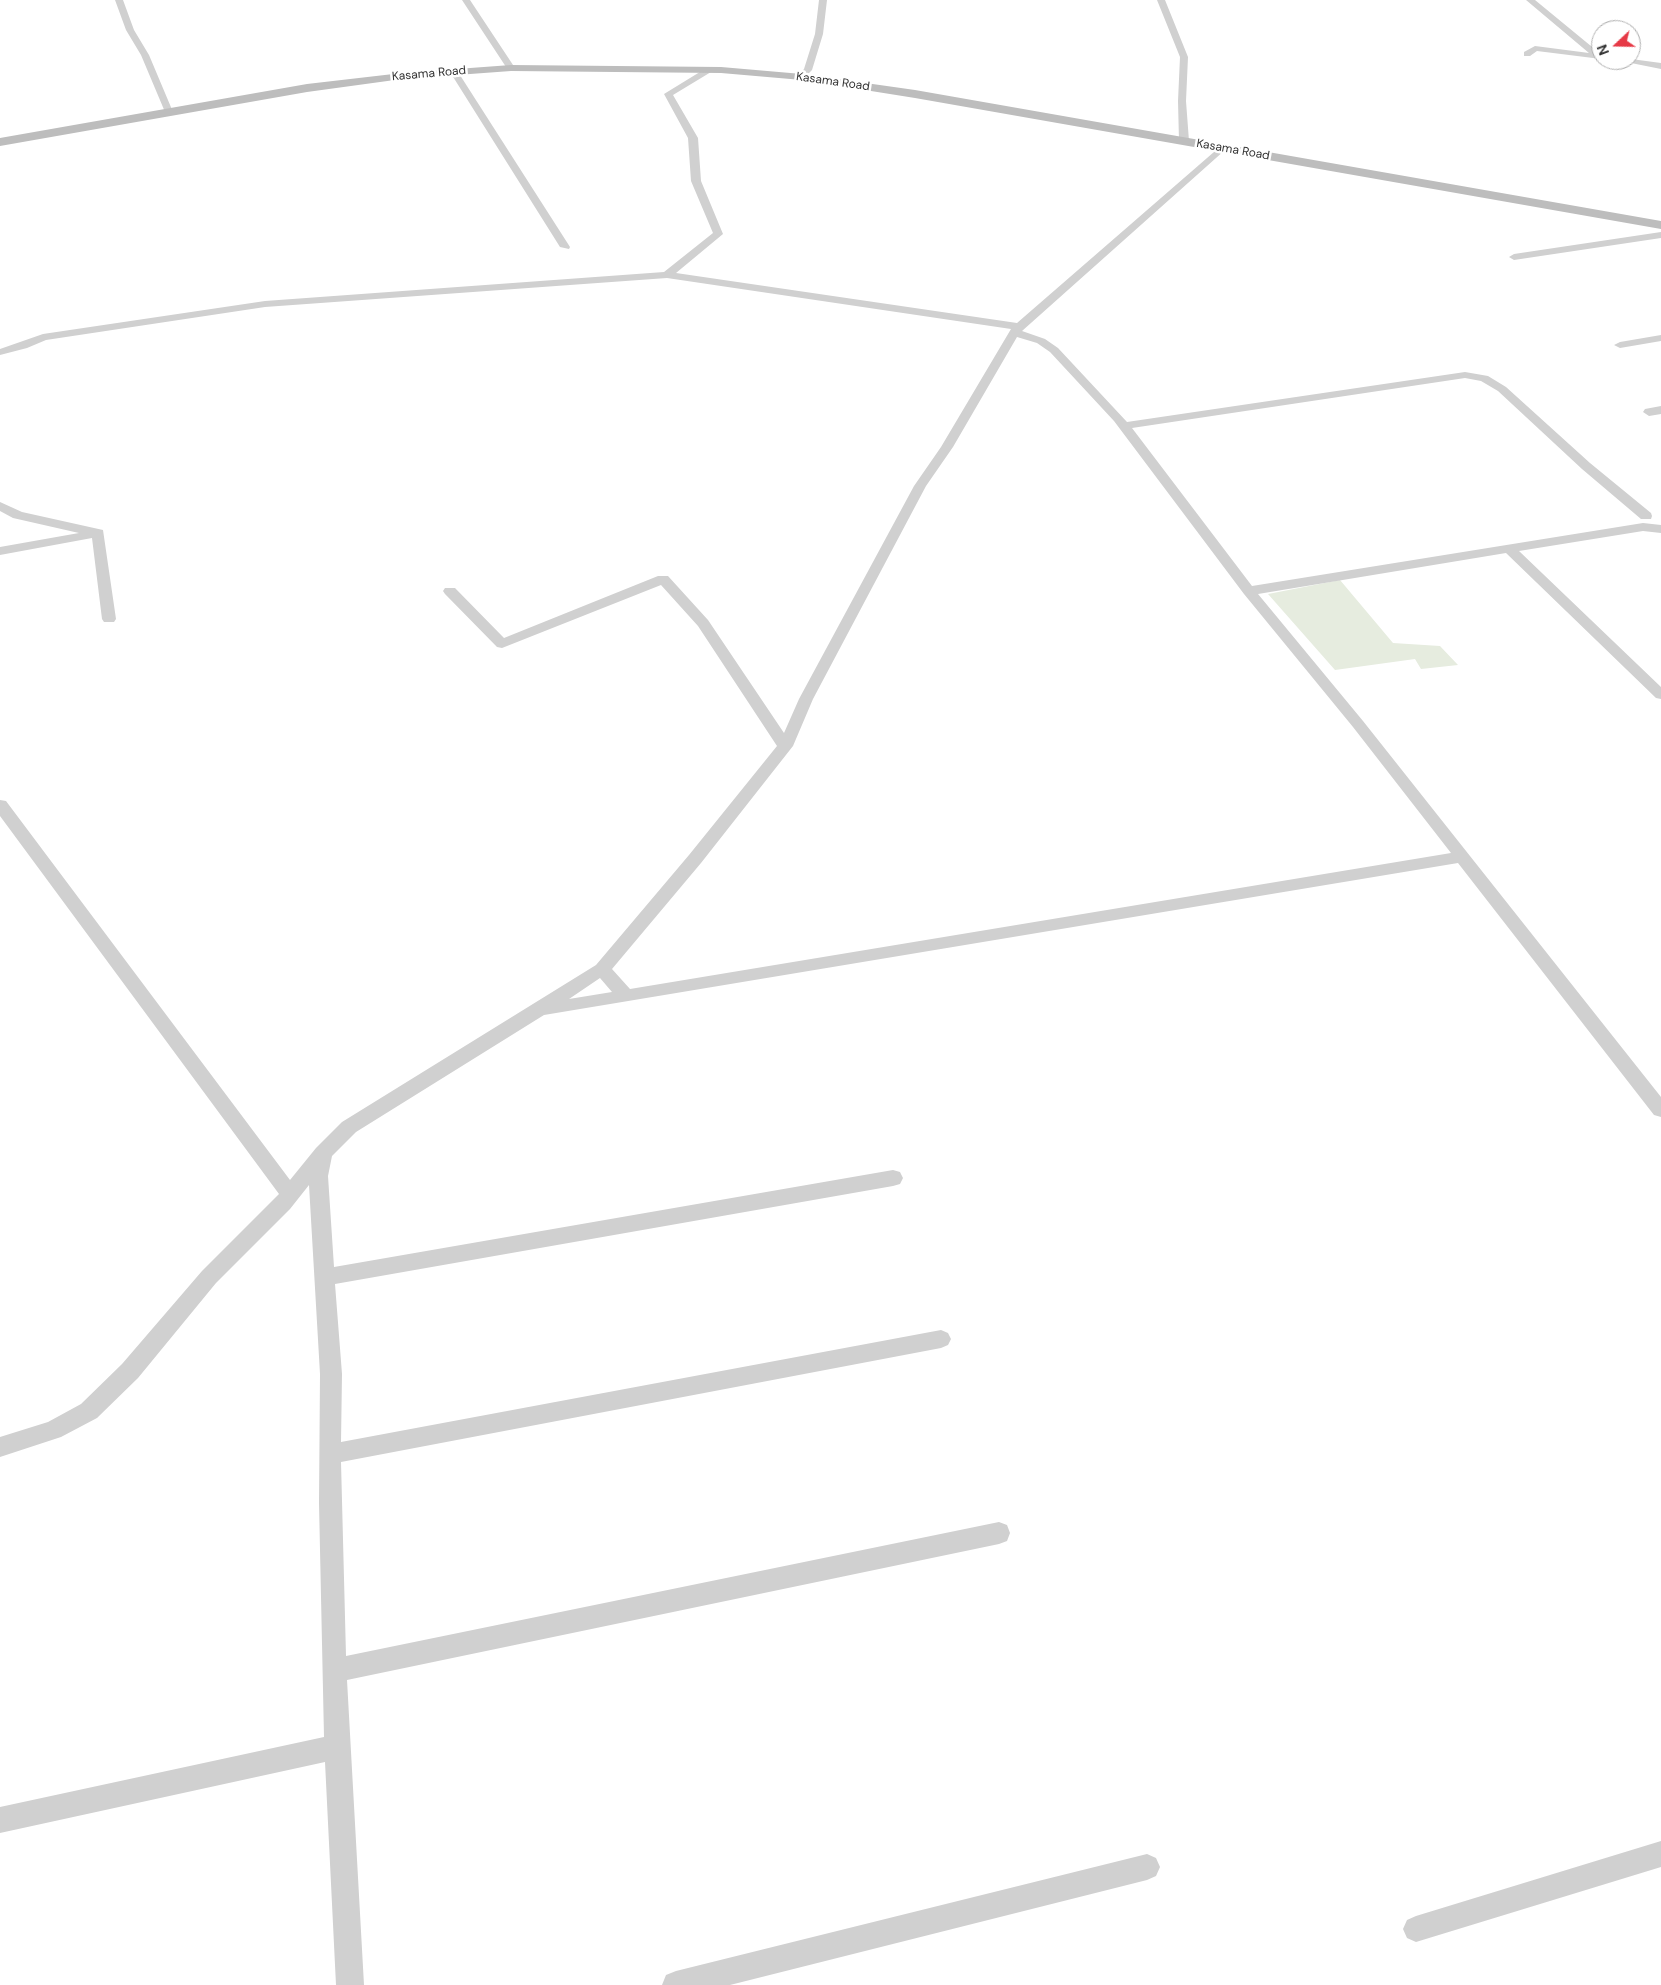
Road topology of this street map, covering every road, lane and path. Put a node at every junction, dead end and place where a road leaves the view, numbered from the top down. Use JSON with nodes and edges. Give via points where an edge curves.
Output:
{"nodes":[{"id":1,"x":119,"y":0,"type":"edge"},
{"id":2,"x":466,"y":0,"type":"edge"},
{"id":3,"x":823,"y":0,"type":"edge"},
{"id":4,"x":1161,"y":0,"type":"edge"},
{"id":5,"x":1530,"y":0,"type":"edge"},
{"id":6,"x":1591,"y":51,"type":"edge"},
{"id":7,"x":1527,"y":54,"type":"dead end"},
{"id":8,"x":1591,"y":55,"type":"edge"},
{"id":9,"x":1641,"y":63,"type":"edge"},
{"id":10,"x":1661,"y":66,"type":"edge"},
{"id":11,"x":511,"y":68,"type":"junction"},
{"id":12,"x":708,"y":70,"type":"junction"},
{"id":13,"x":454,"y":72,"type":"junction"},
{"id":14,"x":802,"y":77,"type":"junction"},
{"id":15,"x":169,"y":112,"type":"junction"},
{"id":16,"x":1184,"y":141,"type":"junction"},
{"id":17,"x":0,"y":142,"type":"edge"},
{"id":18,"x":1222,"y":148,"type":"junction"},
{"id":19,"x":1661,"y":225,"type":"edge"},
{"id":20,"x":1661,"y":235,"type":"edge"},
{"id":21,"x":565,"y":247,"type":"dead end"},
{"id":22,"x":1514,"y":257,"type":"dead end"},
{"id":23,"x":667,"y":276,"type":"junction"},
{"id":24,"x":1017,"y":330,"type":"junction"},
{"id":25,"x":1661,"y":338,"type":"edge"},
{"id":26,"x":1620,"y":345,"type":"dead end"},
{"id":27,"x":0,"y":352,"type":"edge"},
{"id":28,"x":1124,"y":426,"type":"junction"},
{"id":29,"x":0,"y":506,"type":"edge"},
{"id":30,"x":1646,"y":516,"type":"dead end"},
{"id":31,"x":1661,"y":529,"type":"edge"},
{"id":32,"x":98,"y":533,"type":"junction"},
{"id":33,"x":1509,"y":549,"type":"junction"},
{"id":34,"x":0,"y":551,"type":"edge"},
{"id":35,"x":450,"y":591,"type":"dead end"},
{"id":36,"x":1249,"y":591,"type":"junction"},
{"id":37,"x":109,"y":619,"type":"dead end"},
{"id":38,"x":1661,"y":695,"type":"edge"},
{"id":39,"x":785,"y":746,"type":"junction"},
{"id":40,"x":0,"y":805,"type":"edge"},
{"id":41,"x":1462,"y":857,"type":"junction"},
{"id":42,"x":602,"y":968,"type":"junction"},
{"id":43,"x":626,"y":996,"type":"junction"},
{"id":44,"x":540,"y":1010,"type":"junction"},
{"id":45,"x":1661,"y":1110,"type":"edge"},
{"id":46,"x":323,"y":1153,"type":"junction"},
{"id":47,"x":893,"y":1178,"type":"dead end"},
{"id":48,"x":290,"y":1194,"type":"junction"},
{"id":49,"x":324,"y":1277,"type":"junction"},
{"id":50,"x":941,"y":1339,"type":"dead end"},
{"id":51,"x":0,"y":1447,"type":"edge"},
{"id":52,"x":330,"y":1454,"type":"junction"},
{"id":53,"x":999,"y":1533,"type":"dead end"},
{"id":54,"x":336,"y":1670,"type":"junction"},
{"id":55,"x":337,"y":1747,"type":"junction"},
{"id":56,"x":0,"y":1820,"type":"edge"},
{"id":57,"x":1661,"y":1854,"type":"edge"},
{"id":58,"x":1146,"y":1867,"type":"dead end"},
{"id":59,"x":1416,"y":1929,"type":"dead end"},
{"id":60,"x":350,"y":1985,"type":"edge"},
{"id":61,"x":676,"y":1985,"type":"edge"}],
"edges":[{"from":1,"to":15,"type":"street"},
{"from":2,"to":11,"type":"street"},
{"from":3,"to":14,"type":"street","via":[[819,34],[808,70]]},
{"from":4,"to":16,"type":"street","via":[[1184,57]]},
{"from":5,"to":6,"type":"street"},
{"from":7,"to":8,"type":"street","via":[[1535,48]]},
{"from":9,"to":10,"type":"street"},
{"from":11,"to":12,"type":"street","name":"Kasama Road"},
{"from":11,"to":13,"type":"street","name":"Kasama Road"},
{"from":12,"to":14,"type":"street","name":"Kasama Road"},
{"from":12,"to":23,"type":"street","via":[[668,94],[693,138],[696,182],[718,234]]},
{"from":13,"to":15,"type":"street","name":"Kasama Road","via":[[307,88]]},
{"from":13,"to":21,"type":"street"},
{"from":14,"to":16,"type":"street","name":"Kasama Road"},
{"from":15,"to":17,"type":"street","name":"Kasama Road"},
{"from":16,"to":18,"type":"street","name":"Kasama Road"},
{"from":18,"to":19,"type":"street","name":"Kasama Road"},
{"from":18,"to":24,"type":"street"},
{"from":20,"to":22,"type":"street"},
{"from":23,"to":24,"type":"street"},
{"from":23,"to":27,"type":"street","via":[[265,304],[43,337]]},
{"from":24,"to":28,"type":"street","via":[[1054,350]]},
{"from":24,"to":39,"type":"street","via":[[920,486],[806,699]]},
{"from":25,"to":26,"type":"street"},
{"from":28,"to":30,"type":"street","via":[[1466,374],[1484,378],[1502,389]]},
{"from":28,"to":36,"type":"street"},
{"from":29,"to":32,"type":"street","via":[[18,515]]},
{"from":31,"to":33,"type":"street","via":[[1643,527]]},
{"from":32,"to":34,"type":"street"},
{"from":32,"to":37,"type":"street"},
{"from":33,"to":36,"type":"street"},
{"from":33,"to":38,"type":"street"},
{"from":35,"to":39,"type":"street","via":[[502,644],[663,579],[704,622]]},
{"from":36,"to":41,"type":"street"},
{"from":39,"to":42,"type":"street"},
{"from":40,"to":48,"type":"street"},
{"from":41,"to":43,"type":"street"},
{"from":41,"to":45,"type":"street"},
{"from":42,"to":43,"type":"street"},
{"from":42,"to":44,"type":"street"},
{"from":43,"to":44,"type":"street"},
{"from":44,"to":46,"type":"street","via":[[349,1127]]},
{"from":46,"to":48,"type":"street"},
{"from":46,"to":49,"type":"street","via":[[318,1176]]},
{"from":47,"to":49,"type":"street"},
{"from":48,"to":51,"type":"street","via":[[209,1277],[130,1371],[89,1411],[53,1430]]},
{"from":49,"to":52,"type":"street","via":[[331,1374]]},
{"from":50,"to":52,"type":"street"},
{"from":52,"to":54,"type":"street"},
{"from":53,"to":54,"type":"street"},
{"from":54,"to":55,"type":"street"},
{"from":55,"to":56,"type":"street"},
{"from":55,"to":60,"type":"street"},
{"from":57,"to":59,"type":"street"},
{"from":58,"to":61,"type":"street"}]}
